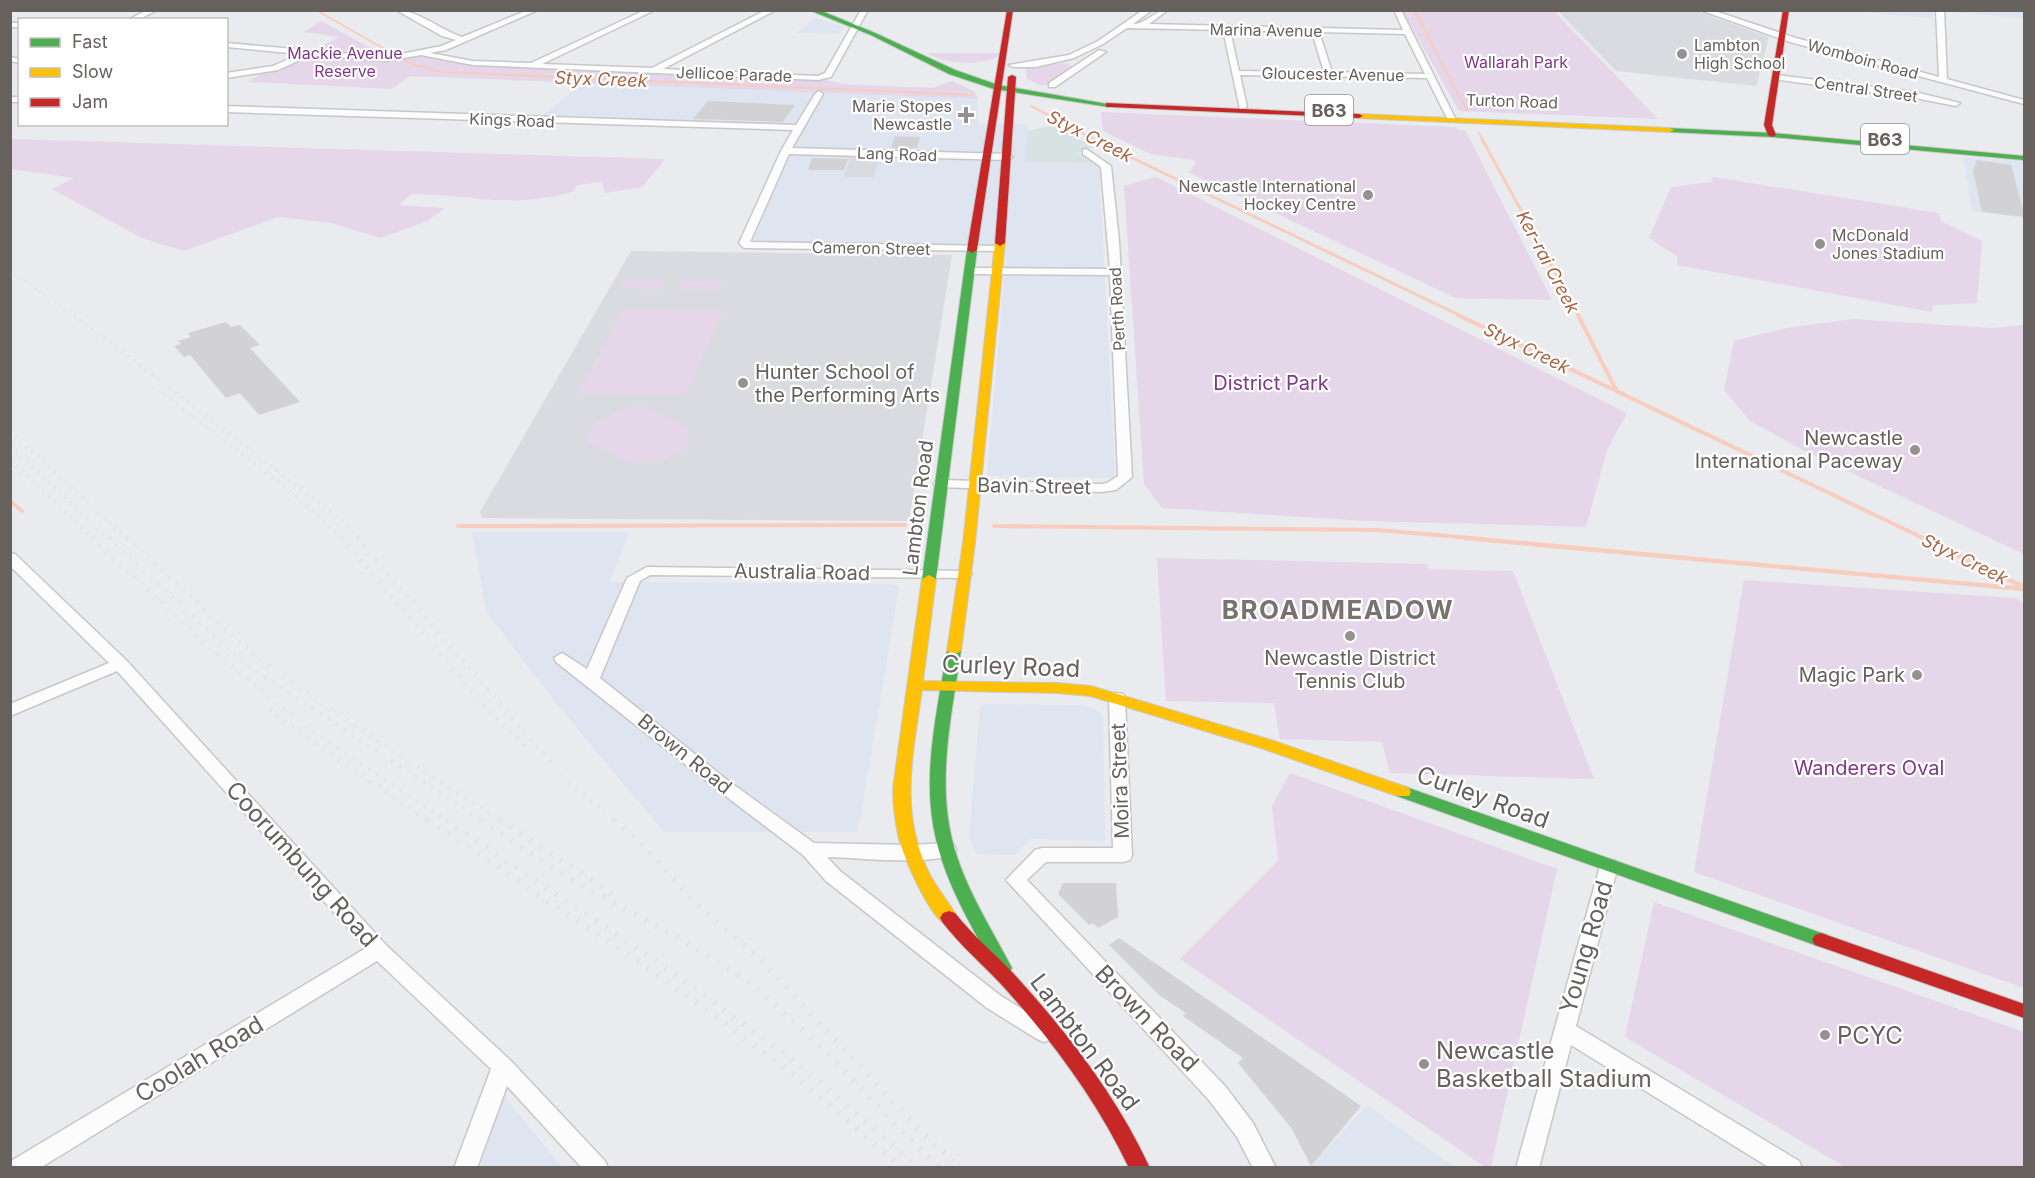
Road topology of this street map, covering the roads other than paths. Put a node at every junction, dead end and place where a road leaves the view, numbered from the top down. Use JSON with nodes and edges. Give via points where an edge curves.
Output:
{"nodes":[{"id":1,"x":154,"y":10,"type":"edge"},
{"id":2,"x":399,"y":10,"type":"edge"},
{"id":3,"x":535,"y":10,"type":"edge"},
{"id":4,"x":652,"y":10,"type":"edge"},
{"id":5,"x":773,"y":10,"type":"edge"},
{"id":6,"x":812,"y":10,"type":"edge"},
{"id":7,"x":865,"y":10,"type":"edge"},
{"id":8,"x":1010,"y":10,"type":"edge"},
{"id":9,"x":1018,"y":10,"type":"edge"},
{"id":10,"x":1149,"y":10,"type":"edge"},
{"id":11,"x":1165,"y":10,"type":"edge"},
{"id":12,"x":1396,"y":10,"type":"edge"},
{"id":13,"x":1703,"y":10,"type":"edge"},
{"id":14,"x":1786,"y":10,"type":"edge"},
{"id":15,"x":1940,"y":10,"type":"edge"},
{"id":16,"x":136,"y":18,"type":"edge"},
{"id":17,"x":856,"y":26,"type":"junction"},
{"id":18,"x":1125,"y":26,"type":"junction"},
{"id":19,"x":1139,"y":28,"type":"junction"},
{"id":20,"x":1226,"y":29,"type":"junction"},
{"id":21,"x":1315,"y":31,"type":"junction"},
{"id":22,"x":1408,"y":32,"type":"junction"},
{"id":23,"x":1782,"y":37,"type":"junction"},
{"id":24,"x":463,"y":40,"type":"junction"},
{"id":25,"x":228,"y":45,"type":"edge"},
{"id":26,"x":913,"y":52,"type":"junction"},
{"id":27,"x":308,"y":53,"type":"junction"},
{"id":28,"x":424,"y":54,"type":"junction"},
{"id":29,"x":1066,"y":60,"type":"junction"},
{"id":30,"x":1008,"y":61,"type":"junction"},
{"id":31,"x":944,"y":62,"type":"junction"},
{"id":32,"x":1083,"y":65,"type":"junction"},
{"id":33,"x":530,"y":66,"type":"junction"},
{"id":34,"x":653,"y":71,"type":"junction"},
{"id":35,"x":979,"y":71,"type":"junction"},
{"id":36,"x":1237,"y":72,"type":"junction"},
{"id":37,"x":1329,"y":74,"type":"junction"},
{"id":38,"x":228,"y":76,"type":"edge"},
{"id":39,"x":1429,"y":76,"type":"junction"},
{"id":40,"x":1776,"y":77,"type":"junction"},
{"id":41,"x":1943,"y":81,"type":"junction"},
{"id":42,"x":1004,"y":86,"type":"junction"},
{"id":43,"x":1054,"y":89,"type":"junction"},
{"id":44,"x":819,"y":94,"type":"dead end"},
{"id":45,"x":2025,"y":102,"type":"edge"},
{"id":46,"x":1097,"y":103,"type":"junction"},
{"id":47,"x":1956,"y":103,"type":"dead end"},
{"id":48,"x":993,"y":106,"type":"junction"},
{"id":49,"x":1243,"y":107,"type":"junction"},
{"id":50,"x":228,"y":109,"type":"edge"},
{"id":51,"x":1011,"y":112,"type":"junction"},
{"id":52,"x":1450,"y":117,"type":"junction"},
{"id":53,"x":798,"y":128,"type":"junction"},
{"id":54,"x":1770,"y":132,"type":"junction"},
{"id":55,"x":786,"y":151,"type":"junction"},
{"id":56,"x":1086,"y":152,"type":"dead end"},
{"id":57,"x":2025,"y":154,"type":"edge"},
{"id":58,"x":985,"y":156,"type":"junction"},
{"id":59,"x":1008,"y":157,"type":"junction"},
{"id":60,"x":2025,"y":158,"type":"edge"},
{"id":61,"x":973,"y":249,"type":"junction"},
{"id":62,"x":999,"y":249,"type":"junction"},
{"id":63,"x":970,"y":271,"type":"junction"},
{"id":64,"x":996,"y":271,"type":"junction"},
{"id":65,"x":1115,"y":272,"type":"junction"},
{"id":66,"x":1125,"y":477,"type":"joint"},
{"id":67,"x":941,"y":484,"type":"junction"},
{"id":68,"x":975,"y":485,"type":"junction"},
{"id":69,"x":10,"y":557,"type":"edge"},
{"id":70,"x":929,"y":573,"type":"junction"},
{"id":71,"x":965,"y":574,"type":"junction"},
{"id":72,"x":562,"y":658,"type":"dead end"},
{"id":73,"x":120,"y":664,"type":"junction"},
{"id":74,"x":591,"y":679,"type":"junction"},
{"id":75,"x":914,"y":685,"type":"junction"},
{"id":76,"x":950,"y":686,"type":"junction"},
{"id":77,"x":1117,"y":698,"type":"junction"},
{"id":78,"x":10,"y":711,"type":"edge"},
{"id":79,"x":810,"y":850,"type":"junction"},
{"id":80,"x":947,"y":850,"type":"junction"},
{"id":81,"x":911,"y":852,"type":"junction"},
{"id":82,"x":1609,"y":866,"type":"junction"},
{"id":83,"x":1015,"y":880,"type":"joint"},
{"id":84,"x":379,"y":950,"type":"junction"},
{"id":85,"x":1007,"y":978,"type":"junction"},
{"id":86,"x":2025,"y":1011,"type":"edge"},
{"id":87,"x":1563,"y":1029,"type":"junction"},
{"id":88,"x":1065,"y":1046,"type":"junction"},
{"id":89,"x":503,"y":1067,"type":"junction"},
{"id":90,"x":19,"y":1167,"type":"edge"},
{"id":91,"x":465,"y":1167,"type":"edge"},
{"id":92,"x":597,"y":1167,"type":"edge"},
{"id":93,"x":1140,"y":1167,"type":"edge"},
{"id":94,"x":1265,"y":1167,"type":"edge"},
{"id":95,"x":1527,"y":1167,"type":"edge"},
{"id":96,"x":1791,"y":1167,"type":"edge"}],
"edges":[{"from":1,"to":16,"type":"street"},
{"from":2,"to":24,"type":"street"},
{"from":3,"to":24,"type":"street"},
{"from":4,"to":33,"type":"street"},
{"from":5,"to":34,"type":"street"},
{"from":6,"to":17,"type":"main road","number":"B63"},
{"from":7,"to":17,"type":"street"},
{"from":8,"to":30,"type":"main road","name":"Lambton Road"},
{"from":9,"to":30,"type":"main road","name":"Lambton Road"},
{"from":10,"to":18,"type":"street"},
{"from":11,"to":19,"type":"street"},
{"from":12,"to":22,"type":"street"},
{"from":13,"to":23,"type":"street","name":"Womboin Road"},
{"from":14,"to":23,"type":"main road"},
{"from":15,"to":41,"type":"street"},
{"from":17,"to":26,"type":"main road","number":"B63"},
{"from":17,"to":34,"type":"street","name":"Jellicoe Parade","via":[[828,75],[818,78]]},
{"from":18,"to":19,"type":"street","name":"Marina Avenue"},
{"from":18,"to":29,"type":"street"},
{"from":19,"to":20,"type":"street","name":"Marina Avenue"},
{"from":19,"to":32,"type":"street"},
{"from":20,"to":21,"type":"street","name":"Marina Avenue"},
{"from":20,"to":36,"type":"street"},
{"from":21,"to":22,"type":"street","name":"Marina Avenue"},
{"from":21,"to":37,"type":"street"},
{"from":22,"to":39,"type":"street"},
{"from":23,"to":40,"type":"main road"},
{"from":23,"to":41,"type":"street","name":"Womboin Road"},
{"from":24,"to":28,"type":"street"},
{"from":25,"to":27,"type":"street"},
{"from":26,"to":31,"type":"main road","number":"B63"},
{"from":26,"to":35,"type":"main road","number":"B63"},
{"from":27,"to":28,"type":"street","via":[[386,59]]},
{"from":27,"to":38,"type":"street","via":[[275,68]]},
{"from":28,"to":33,"type":"street","name":"Jellicoe Parade","via":[[463,62]]},
{"from":29,"to":30,"type":"street"},
{"from":29,"to":32,"type":"street"},
{"from":30,"to":35,"type":"main road"},
{"from":30,"to":42,"type":"main road","name":"Lambton Road"},
{"from":30,"to":43,"type":"main road","via":[[1019,70],[1022,80]]},
{"from":31,"to":35,"type":"main road"},
{"from":31,"to":42,"type":"main road","number":"B63"},
{"from":32,"to":43,"type":"street"},
{"from":33,"to":34,"type":"street","name":"Jellicoe Parade"},
{"from":35,"to":42,"type":"main road","number":"B63"},
{"from":35,"to":48,"type":"main road","via":[[980,85]]},
{"from":36,"to":37,"type":"street","name":"Gloucester Avenue"},
{"from":36,"to":49,"type":"street"},
{"from":37,"to":39,"type":"street","name":"Gloucester Avenue"},
{"from":39,"to":52,"type":"street"},
{"from":40,"to":47,"type":"street","name":"Central Street"},
{"from":40,"to":54,"type":"main road"},
{"from":41,"to":45,"type":"street","name":"Womboin Road"},
{"from":42,"to":43,"type":"main road","name":"Turton Road","number":"B63"},
{"from":42,"to":46,"type":"main road","name":"Turton Road","number":"B63"},
{"from":42,"to":48,"type":"main road","name":"Lambton Road"},
{"from":42,"to":51,"type":"main road","name":"Lambton Road"},
{"from":43,"to":49,"type":"main road","name":"Turton Road","number":"B63","via":[[1127,101]]},
{"from":44,"to":53,"type":"street"},
{"from":46,"to":51,"type":"main road","via":[[1037,100],[1022,103]]},
{"from":46,"to":52,"type":"main road","name":"Turton Road","number":"B63"},
{"from":48,"to":58,"type":"main road","name":"Lambton Road"},
{"from":49,"to":52,"type":"main road","name":"Turton Road","number":"B63"},
{"from":50,"to":53,"type":"street","name":"Kings Road"},
{"from":51,"to":59,"type":"main road","name":"Lambton Road"},
{"from":52,"to":54,"type":"main road","name":"Turton Road","number":"B63"},
{"from":53,"to":55,"type":"street"},
{"from":54,"to":57,"type":"main road","name":"Turton Road","number":"B63"},
{"from":54,"to":60,"type":"main road","name":"Turton Road","number":"B63"},
{"from":55,"to":58,"type":"street","name":"Lang Road"},
{"from":55,"to":61,"type":"street","name":"Cameron Street","via":[[744,243],[748,246]]},
{"from":56,"to":65,"type":"street","name":"Perth Road","via":[[1106,166]]},
{"from":58,"to":59,"type":"street","name":"Lang Road"},
{"from":58,"to":61,"type":"main road","name":"Lambton Road"},
{"from":59,"to":62,"type":"main road","name":"Lambton Road"},
{"from":61,"to":62,"type":"street","name":"Cameron Street"},
{"from":61,"to":63,"type":"main road","name":"Lambton Road"},
{"from":62,"to":64,"type":"main road","name":"Lambton Road"},
{"from":63,"to":64,"type":"street"},
{"from":63,"to":67,"type":"main road","name":"Lambton Road"},
{"from":64,"to":65,"type":"street"},
{"from":64,"to":68,"type":"main road","name":"Lambton Road"},
{"from":65,"to":66,"type":"street","name":"Perth Road"},
{"from":66,"to":68,"type":"street","name":"Bavin Street","via":[[1111,487],[1101,488]]},
{"from":67,"to":68,"type":"street","name":"Bavin Street"},
{"from":67,"to":70,"type":"main road","name":"Lambton Road"},
{"from":68,"to":71,"type":"main road","name":"Lambton Road"},
{"from":69,"to":73,"type":"street","name":"Coorumbung Road"},
{"from":70,"to":71,"type":"street","name":"Australia Road"},
{"from":70,"to":74,"type":"street","name":"Australia Road","via":[[660,570],[639,574],[631,584]]},
{"from":70,"to":75,"type":"main road","name":"Lambton Road"},
{"from":71,"to":76,"type":"main road","name":"Lambton Road"},
{"from":72,"to":74,"type":"street","name":"Brown Road"},
{"from":73,"to":78,"type":"street"},
{"from":73,"to":84,"type":"street","name":"Coorumbung Road"},
{"from":74,"to":79,"type":"street","name":"Brown Road"},
{"from":75,"to":76,"type":"main road","name":"Curley Road"},
{"from":75,"to":81,"type":"main road","name":"Lambton Road","via":[[901,788],[902,818]]},
{"from":76,"to":77,"type":"main road","name":"Curley Road","via":[[1057,688]]},
{"from":76,"to":80,"type":"main road","name":"Lambton Road","via":[[938,788]]},
{"from":77,"to":82,"type":"main road","name":"Curley Road","via":[[1266,744]]},
{"from":77,"to":83,"type":"street","name":"Moira Street","via":[[1123,855],[1042,855]]},
{"from":79,"to":81,"type":"street"},
{"from":79,"to":88,"type":"street","name":"Brown Road","via":[[833,876],[994,1002]]},
{"from":80,"to":81,"type":"street"},
{"from":80,"to":85,"type":"main road","name":"Lambton Road"},
{"from":81,"to":85,"type":"main road","name":"Lambton Road","via":[[948,920]]},
{"from":82,"to":86,"type":"main road","name":"Curley Road"},
{"from":82,"to":87,"type":"street","name":"Young Road"},
{"from":83,"to":94,"type":"street","name":"Brown Road","via":[[1217,1092],[1245,1130]]},
{"from":84,"to":89,"type":"street","name":"Coorumbung Road"},
{"from":84,"to":90,"type":"street","name":"Coolah Road"},
{"from":85,"to":88,"type":"main road","name":"Lambton Road"},
{"from":87,"to":95,"type":"street","name":"Young Road"},
{"from":87,"to":96,"type":"street"},
{"from":88,"to":93,"type":"main road","name":"Lambton Road","via":[[1105,1098]]},
{"from":89,"to":91,"type":"street"},
{"from":89,"to":92,"type":"street","name":"Coorumbung Road"}]}
